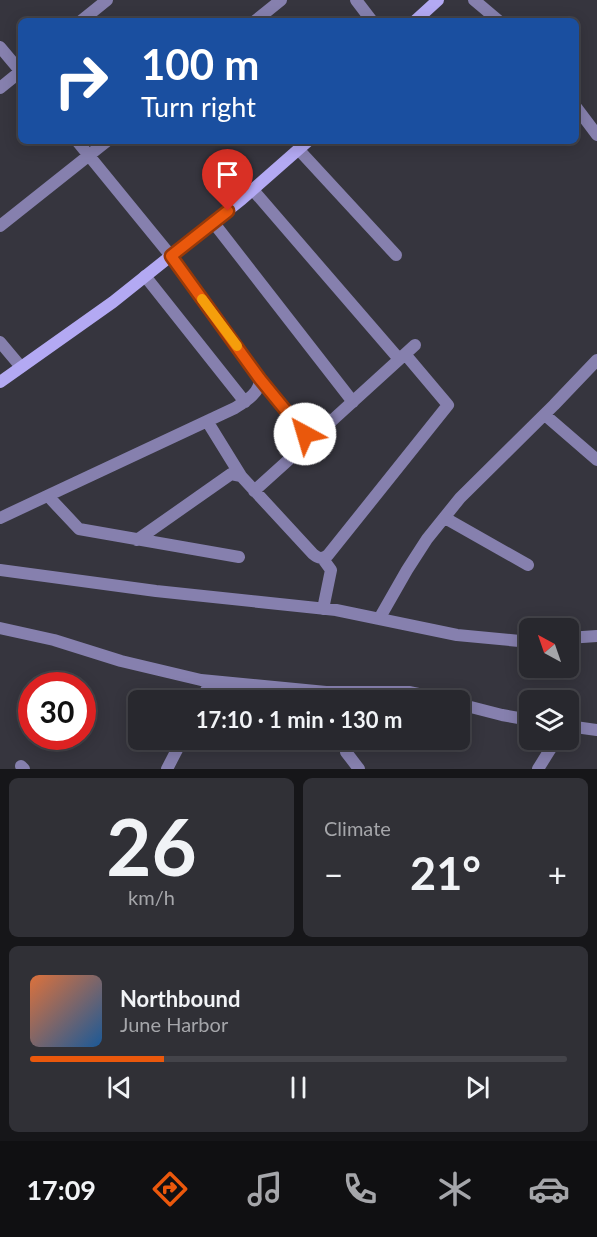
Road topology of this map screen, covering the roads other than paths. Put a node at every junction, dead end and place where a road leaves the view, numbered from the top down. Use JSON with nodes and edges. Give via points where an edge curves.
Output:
{"nodes":[{"id":1,"x":107,"y":0,"type":"edge"},
{"id":2,"x":281,"y":0,"type":"edge"},
{"id":3,"x":356,"y":0,"type":"edge"},
{"id":4,"x":438,"y":0,"type":"edge"},
{"id":5,"x":474,"y":0,"type":"edge"},
{"id":6,"x":85,"y":18,"type":"edge"},
{"id":7,"x":259,"y":18,"type":"edge"},
{"id":8,"x":370,"y":18,"type":"edge"},
{"id":9,"x":418,"y":18,"type":"edge"},
{"id":10,"x":495,"y":18,"type":"edge"},
{"id":11,"x":0,"y":47,"type":"edge"},
{"id":12,"x":18,"y":68,"type":"edge"},
{"id":13,"x":18,"y":73,"type":"edge"},
{"id":14,"x":0,"y":88,"type":"edge"},
{"id":15,"x":579,"y":111,"type":"edge"},
{"id":16,"x":597,"y":135,"type":"edge"},
{"id":17,"x":80,"y":144,"type":"edge"},
{"id":18,"x":103,"y":144,"type":"edge"},
{"id":19,"x":304,"y":145,"type":"edge"},
{"id":20,"x":89,"y":155,"type":"junction"},
{"id":21,"x":253,"y":190,"type":"junction"},
{"id":22,"x":213,"y":222,"type":"junction"},
{"id":23,"x":0,"y":226,"type":"edge"},
{"id":24,"x":396,"y":255,"type":"dead end"},
{"id":25,"x":171,"y":256,"type":"junction"},
{"id":26,"x":145,"y":276,"type":"junction"},
{"id":27,"x":0,"y":342,"type":"edge"},
{"id":28,"x":416,"y":345,"type":"dead end"},
{"id":29,"x":402,"y":357,"type":"junction"},
{"id":30,"x":597,"y":360,"type":"edge"},
{"id":31,"x":21,"y":367,"type":"junction"},
{"id":32,"x":260,"y":379,"type":"junction"},
{"id":33,"x":0,"y":382,"type":"edge"},
{"id":34,"x":245,"y":402,"type":"junction"},
{"id":35,"x":353,"y":402,"type":"junction"},
{"id":36,"x":545,"y":414,"type":"junction"},
{"id":37,"x":207,"y":421,"type":"junction"},
{"id":38,"x":315,"y":436,"type":"junction"},
{"id":39,"x":597,"y":460,"type":"edge"},
{"id":40,"x":241,"y":476,"type":"junction"},
{"id":41,"x":254,"y":491,"type":"junction"},
{"id":42,"x":48,"y":496,"type":"junction"},
{"id":43,"x":0,"y":518,"type":"edge"},
{"id":44,"x":445,"y":518,"type":"junction"},
{"id":45,"x":137,"y":540,"type":"junction"},
{"id":46,"x":239,"y":557,"type":"dead end"},
{"id":47,"x":323,"y":558,"type":"junction"},
{"id":48,"x":528,"y":565,"type":"dead end"},
{"id":49,"x":0,"y":570,"type":"edge"},
{"id":50,"x":323,"y":609,"type":"junction"},
{"id":51,"x":379,"y":619,"type":"junction"},
{"id":52,"x":0,"y":628,"type":"edge"},
{"id":53,"x":597,"y":636,"type":"edge"},
{"id":54,"x":579,"y":637,"type":"edge"},
{"id":55,"x":519,"y":641,"type":"edge"},
{"id":56,"x":211,"y":681,"type":"junction"},
{"id":57,"x":206,"y":690,"type":"edge"},
{"id":58,"x":305,"y":690,"type":"edge"},
{"id":59,"x":470,"y":707,"type":"edge"},
{"id":60,"x":519,"y":718,"type":"edge"},
{"id":61,"x":579,"y":728,"type":"edge"},
{"id":62,"x":597,"y":730,"type":"edge"},
{"id":63,"x":177,"y":750,"type":"edge"},
{"id":64,"x":346,"y":750,"type":"edge"},
{"id":65,"x":550,"y":750,"type":"edge"},
{"id":66,"x":167,"y":769,"type":"edge"},
{"id":67,"x":359,"y":769,"type":"edge"},
{"id":68,"x":538,"y":769,"type":"edge"}],
"edges":[{"from":1,"to":6,"type":"street"},
{"from":2,"to":7,"type":"street"},
{"from":3,"to":8,"type":"street"},
{"from":4,"to":9,"type":"street"},
{"from":5,"to":10,"type":"street"},
{"from":11,"to":12,"type":"street"},
{"from":13,"to":14,"type":"street"},
{"from":15,"to":16,"type":"street"},
{"from":17,"to":20,"type":"street"},
{"from":18,"to":20,"type":"street"},
{"from":19,"to":21,"type":"street"},
{"from":19,"to":24,"type":"street"},
{"from":20,"to":23,"type":"street"},
{"from":20,"to":25,"type":"street"},
{"from":21,"to":22,"type":"street"},
{"from":21,"to":29,"type":"street"},
{"from":22,"to":25,"type":"street"},
{"from":22,"to":35,"type":"street"},
{"from":25,"to":26,"type":"street"},
{"from":25,"to":32,"type":"street"},
{"from":26,"to":31,"type":"street"},
{"from":26,"to":34,"type":"street"},
{"from":27,"to":31,"type":"street"},
{"from":28,"to":29,"type":"street"},
{"from":29,"to":35,"type":"street"},
{"from":29,"to":47,"type":"street","via":[[448,405]]},
{"from":30,"to":36,"type":"street"},
{"from":31,"to":33,"type":"street"},
{"from":32,"to":34,"type":"street","via":[[258,390]]},
{"from":32,"to":38,"type":"street","via":[[302,431]]},
{"from":34,"to":37,"type":"street"},
{"from":35,"to":38,"type":"street"},
{"from":36,"to":39,"type":"street"},
{"from":36,"to":44,"type":"street","via":[[460,498]]},
{"from":37,"to":40,"type":"street"},
{"from":37,"to":42,"type":"street"},
{"from":38,"to":41,"type":"street"},
{"from":40,"to":41,"type":"street"},
{"from":40,"to":45,"type":"street","via":[[231,474]]},
{"from":41,"to":47,"type":"street","via":[[313,554]]},
{"from":42,"to":43,"type":"street"},
{"from":42,"to":45,"type":"street","via":[[79,529]]},
{"from":44,"to":48,"type":"street"},
{"from":44,"to":51,"type":"street","via":[[407,570]]},
{"from":45,"to":46,"type":"street"},
{"from":47,"to":50,"type":"street","via":[[332,570]]},
{"from":49,"to":50,"type":"street"},
{"from":50,"to":51,"type":"street"},
{"from":51,"to":55,"type":"street","via":[[457,635]]},
{"from":52,"to":56,"type":"street"},
{"from":53,"to":54,"type":"street"},
{"from":56,"to":57,"type":"street"},
{"from":56,"to":58,"type":"street"},
{"from":59,"to":60,"type":"street"},
{"from":61,"to":62,"type":"street"},
{"from":63,"to":66,"type":"street"},
{"from":64,"to":67,"type":"street"},
{"from":65,"to":68,"type":"street"}]}
